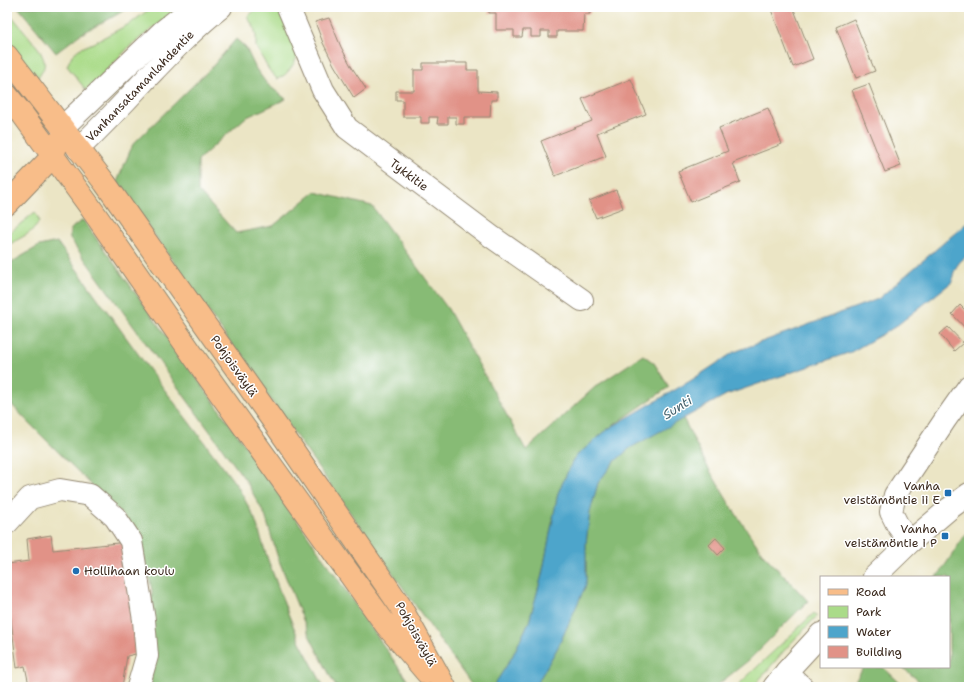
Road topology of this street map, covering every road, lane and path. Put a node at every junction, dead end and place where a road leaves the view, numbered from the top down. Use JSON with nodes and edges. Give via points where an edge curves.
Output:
{"nodes":[{"id":1,"x":193,"y":7,"type":"edge"},
{"id":2,"x":221,"y":7,"type":"edge"},
{"id":3,"x":288,"y":7,"type":"edge"},
{"id":4,"x":7,"y":56,"type":"edge"},
{"id":5,"x":7,"y":95,"type":"edge"},
{"id":6,"x":62,"y":128,"type":"junction"},
{"id":7,"x":78,"y":149,"type":"junction"},
{"id":8,"x":53,"y":156,"type":"junction"},
{"id":9,"x":7,"y":204,"type":"edge"},
{"id":10,"x":582,"y":300,"type":"dead end"},
{"id":11,"x":969,"y":386,"type":"edge"},
{"id":12,"x":969,"y":494,"type":"edge"},
{"id":13,"x":7,"y":522,"type":"edge"},
{"id":14,"x":910,"y":542,"type":"junction"},
{"id":15,"x":875,"y":576,"type":"edge"},
{"id":16,"x":820,"y":635,"type":"edge"},
{"id":17,"x":780,"y":680,"type":"edge"},
{"id":18,"x":138,"y":687,"type":"edge"},
{"id":19,"x":438,"y":687,"type":"edge"},
{"id":20,"x":445,"y":687,"type":"edge"},
{"id":21,"x":802,"y":687,"type":"edge"}],
"edges":[{"from":1,"to":6,"type":"street","name":"Vanhansatamanlahdentie","via":[[163,31]]},
{"from":2,"to":7,"type":"street","name":"Vanhansatamanlahdentie","via":[[164,60]]},
{"from":3,"to":10,"type":"street","name":"Tykkitie","via":[[323,90],[347,128],[492,237]]},
{"from":4,"to":6,"type":"main road","name":"Pohjoisväylä"},
{"from":5,"to":8,"type":"main road","name":"Pohjoisväylä"},
{"from":6,"to":7,"type":"main road","name":"Pohjoisväylä"},
{"from":6,"to":8,"type":"main road"},
{"from":7,"to":8,"type":"main road"},
{"from":7,"to":20,"type":"main road","name":"Pohjoisväylä","via":[[267,411],[399,604]]},
{"from":8,"to":9,"type":"main road"},
{"from":8,"to":19,"type":"main road","name":"Pohjoisväylä","via":[[386,625]]},
{"from":11,"to":14,"type":"street","via":[[895,495],[891,512]]},
{"from":12,"to":14,"type":"street"},
{"from":13,"to":18,"type":"street","via":[[30,498],[60,490],[90,495],[115,518],[131,541],[144,620],[147,656]]},
{"from":14,"to":15,"type":"street"},
{"from":16,"to":17,"type":"street"},
{"from":17,"to":21,"type":"street"}]}
